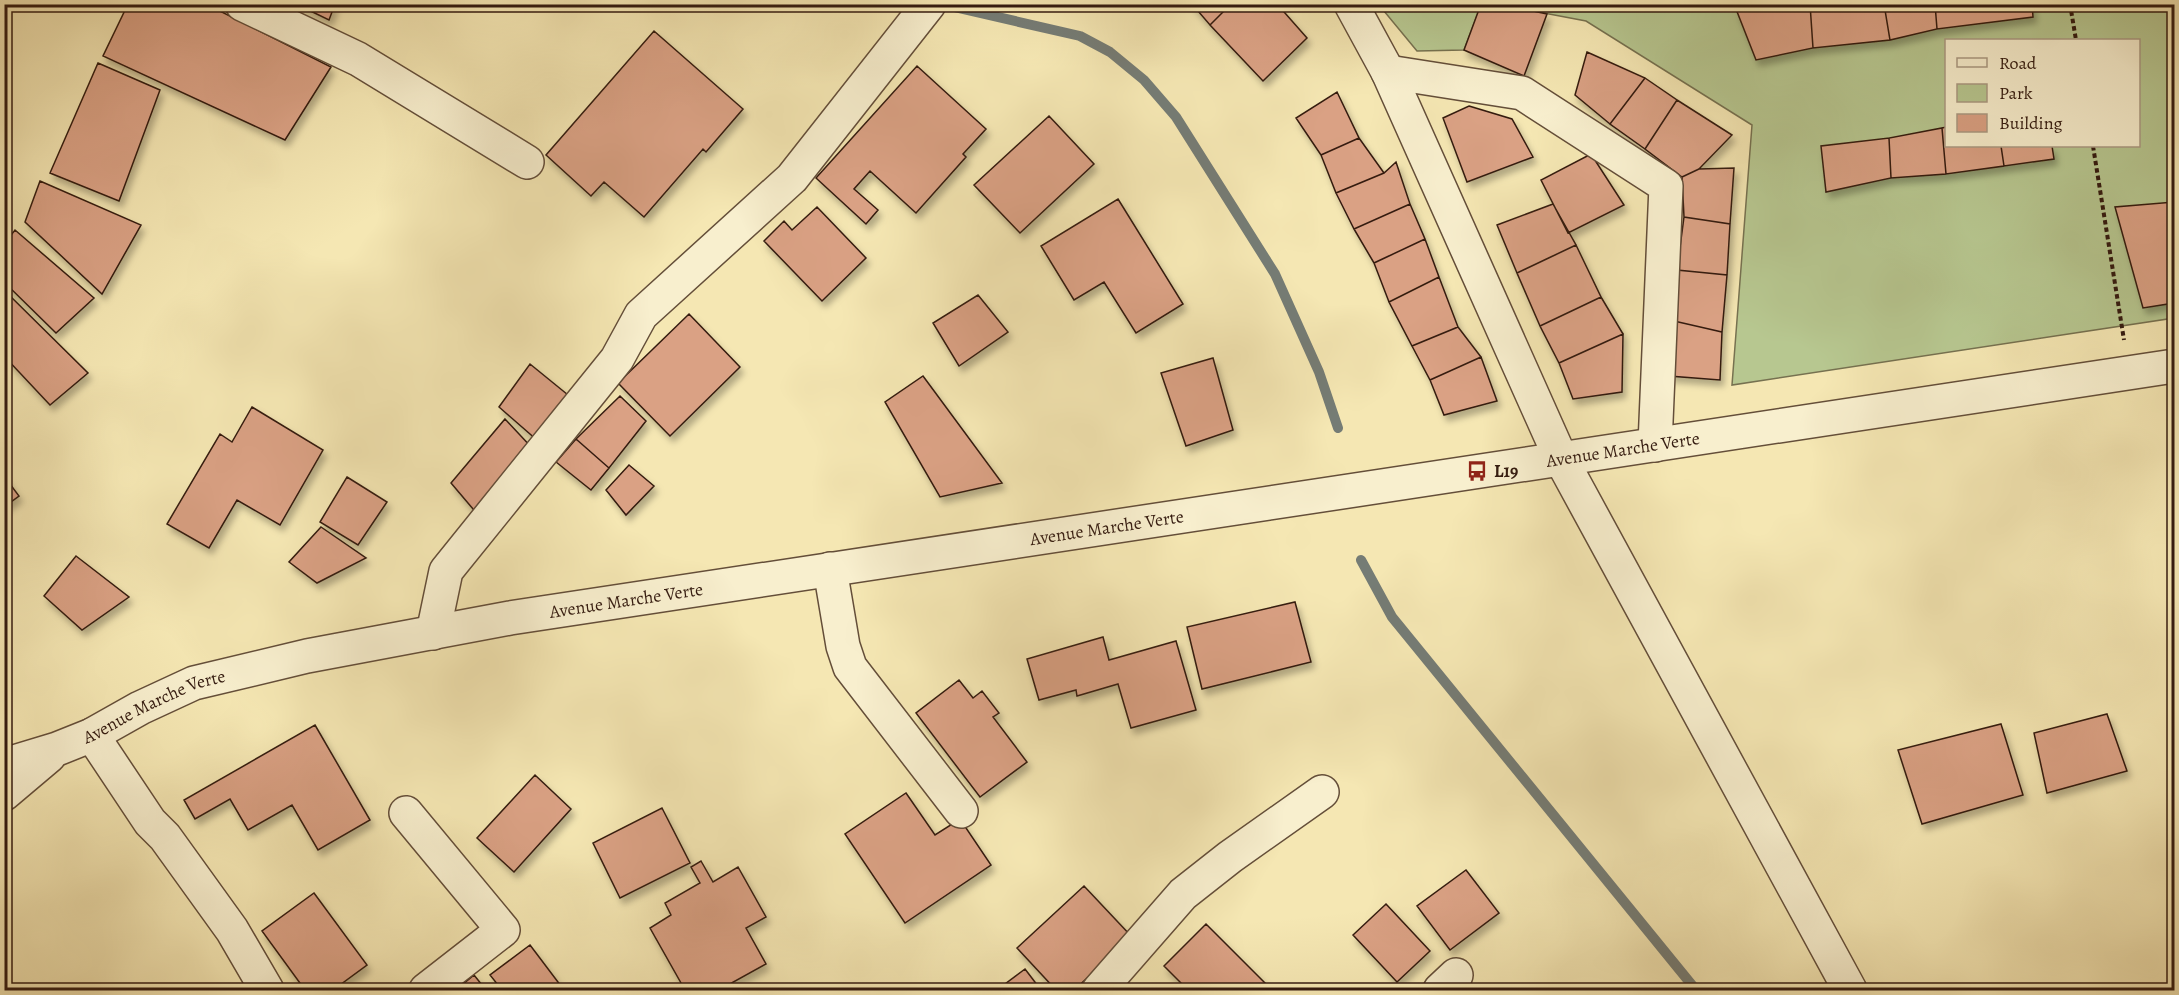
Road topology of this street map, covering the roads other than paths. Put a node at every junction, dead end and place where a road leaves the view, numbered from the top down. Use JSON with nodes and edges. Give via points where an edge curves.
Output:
{"nodes":[{"id":1,"x":242,"y":4,"type":"edge"},
{"id":2,"x":1351,"y":4,"type":"edge"},
{"id":3,"x":925,"y":10,"type":"edge"},
{"id":4,"x":1388,"y":72,"type":"junction"},
{"id":5,"x":527,"y":162,"type":"dead end"},
{"id":6,"x":2175,"y":366,"type":"edge"},
{"id":7,"x":1655,"y":445,"type":"junction"},
{"id":8,"x":1561,"y":459,"type":"junction"},
{"id":9,"x":830,"y":569,"type":"junction"},
{"id":10,"x":433,"y":633,"type":"junction"},
{"id":11,"x":92,"y":735,"type":"junction"},
{"id":12,"x":57,"y":749,"type":"junction"},
{"id":13,"x":4,"y":765,"type":"edge"},
{"id":14,"x":1322,"y":792,"type":"dead end"},
{"id":15,"x":4,"y":794,"type":"edge"},
{"id":16,"x":961,"y":811,"type":"dead end"},
{"id":17,"x":406,"y":813,"type":"dead end"},
{"id":18,"x":267,"y":990,"type":"edge"},
{"id":19,"x":426,"y":990,"type":"edge"},
{"id":20,"x":1099,"y":990,"type":"edge"},
{"id":21,"x":1850,"y":990,"type":"edge"}],
"edges":[{"from":1,"to":5,"type":"street","via":[[358,59]]},
{"from":2,"to":4,"type":"street"},
{"from":3,"to":10,"type":"street","via":[[792,178],[641,315],[617,359],[446,571]]},
{"from":4,"to":7,"type":"street","via":[[1522,93],[1666,186]]},
{"from":4,"to":8,"type":"street"},
{"from":6,"to":7,"type":"street","name":"Avenue Marche Verte"},
{"from":7,"to":8,"type":"street","name":"Avenue Marche Verte"},
{"from":8,"to":9,"type":"street","name":"Avenue Marche Verte"},
{"from":8,"to":21,"type":"street"},
{"from":9,"to":10,"type":"street","name":"Avenue Marche Verte"},
{"from":9,"to":16,"type":"street","via":[[850,667]]},
{"from":10,"to":11,"type":"street","name":"Avenue Marche Verte","via":[[307,656],[194,683]]},
{"from":11,"to":12,"type":"street","name":"Avenue Marche Verte"},
{"from":11,"to":18,"type":"street","via":[[150,822],[232,930]]},
{"from":12,"to":13,"type":"street"},
{"from":12,"to":15,"type":"street"},
{"from":14,"to":20,"type":"street","via":[[1230,856],[1184,894]]},
{"from":17,"to":19,"type":"street","via":[[503,930]]}]}
